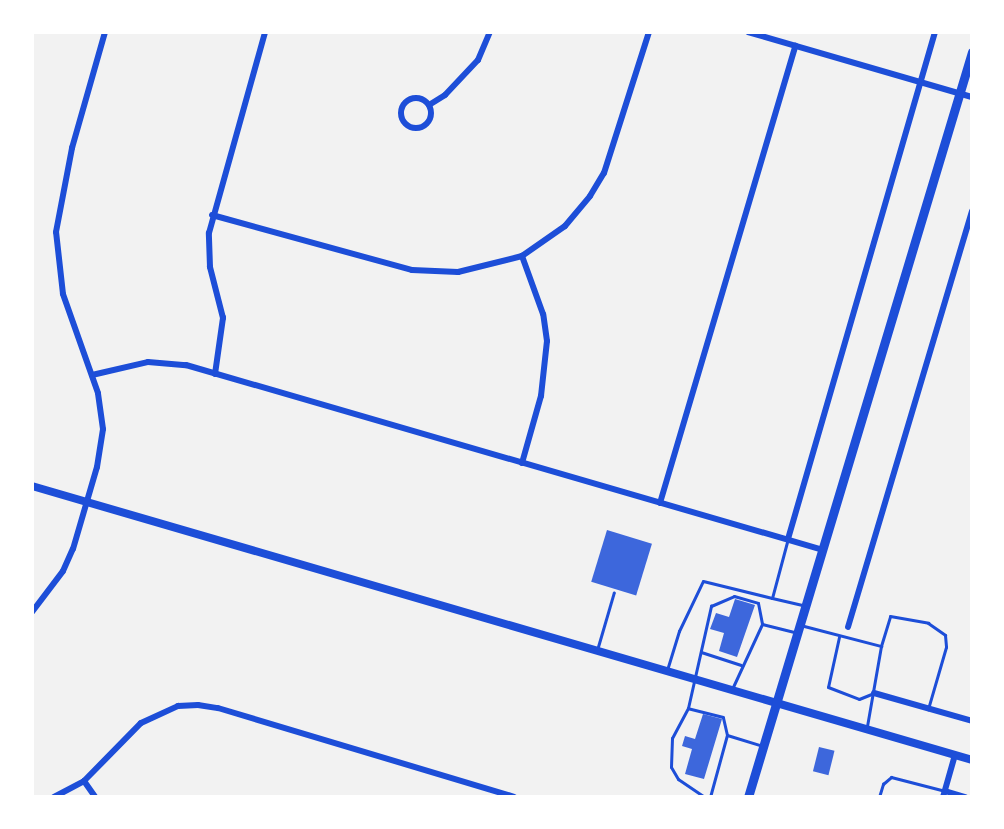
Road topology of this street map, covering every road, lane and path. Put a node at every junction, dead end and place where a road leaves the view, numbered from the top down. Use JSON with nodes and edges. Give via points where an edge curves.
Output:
{"nodes":[{"id":1,"x":105,"y":32,"type":"edge"},
{"id":2,"x":265,"y":32,"type":"edge"},
{"id":3,"x":490,"y":32,"type":"edge"},
{"id":4,"x":649,"y":32,"type":"edge"},
{"id":5,"x":748,"y":32,"type":"edge"},
{"id":6,"x":935,"y":32,"type":"edge"},
{"id":7,"x":795,"y":46,"type":"junction"},
{"id":8,"x":972,"y":52,"type":"edge"},
{"id":9,"x":920,"y":83,"type":"junction"},
{"id":10,"x":960,"y":94,"type":"junction"},
{"id":11,"x":972,"y":97,"type":"edge"},
{"id":12,"x":429,"y":105,"type":"junction"},
{"id":13,"x":972,"y":211,"type":"edge"},
{"id":14,"x":212,"y":215,"type":"junction"},
{"id":15,"x":522,"y":256,"type":"junction"},
{"id":16,"x":215,"y":374,"type":"junction"},
{"id":17,"x":92,"y":375,"type":"junction"},
{"id":18,"x":522,"y":463,"type":"junction"},
{"id":19,"x":32,"y":486,"type":"edge"},
{"id":20,"x":87,"y":501,"type":"junction"},
{"id":21,"x":660,"y":503,"type":"junction"},
{"id":22,"x":788,"y":539,"type":"junction"},
{"id":23,"x":823,"y":550,"type":"junction"},
{"id":24,"x":614,"y":592,"type":"dead end"},
{"id":25,"x":772,"y":598,"type":"junction"},
{"id":26,"x":806,"y":606,"type":"junction"},
{"id":27,"x":32,"y":612,"type":"edge"},
{"id":28,"x":762,"y":624,"type":"junction"},
{"id":29,"x":848,"y":627,"type":"dead end"},
{"id":30,"x":799,"y":628,"type":"junction"},
{"id":31,"x":839,"y":637,"type":"junction"},
{"id":32,"x":881,"y":646,"type":"junction"},
{"id":33,"x":597,"y":650,"type":"junction"},
{"id":34,"x":701,"y":652,"type":"junction"},
{"id":35,"x":741,"y":665,"type":"junction"},
{"id":36,"x":667,"y":670,"type":"junction"},
{"id":37,"x":695,"y":679,"type":"junction"},
{"id":38,"x":732,"y":689,"type":"junction"},
{"id":39,"x":874,"y":693,"type":"junction"},
{"id":40,"x":776,"y":702,"type":"junction"},
{"id":41,"x":688,"y":708,"type":"junction"},
{"id":42,"x":928,"y":709,"type":"junction"},
{"id":43,"x":972,"y":721,"type":"edge"},
{"id":44,"x":867,"y":729,"type":"junction"},
{"id":45,"x":727,"y":735,"type":"junction"},
{"id":46,"x":762,"y":746,"type":"junction"},
{"id":47,"x":955,"y":755,"type":"junction"},
{"id":48,"x":972,"y":760,"type":"edge"},
{"id":49,"x":84,"y":781,"type":"junction"},
{"id":50,"x":944,"y":794,"type":"edge"},
{"id":51,"x":54,"y":797,"type":"edge"},
{"id":52,"x":95,"y":797,"type":"edge"},
{"id":53,"x":514,"y":797,"type":"edge"},
{"id":54,"x":707,"y":797,"type":"edge"},
{"id":55,"x":748,"y":797,"type":"edge"},
{"id":56,"x":879,"y":797,"type":"edge"},
{"id":57,"x":965,"y":797,"type":"edge"}],
"edges":[{"from":1,"to":17,"type":"street","via":[[72,148],[56,232],[63,294]]},
{"from":2,"to":14,"type":"street"},
{"from":3,"to":12,"type":"street","via":[[478,60]]},
{"from":4,"to":15,"type":"street","via":[[604,173],[565,226]]},
{"from":5,"to":7,"type":"street"},
{"from":6,"to":9,"type":"street"},
{"from":7,"to":9,"type":"street"},
{"from":7,"to":21,"type":"street"},
{"from":8,"to":10,"type":"main road"},
{"from":9,"to":10,"type":"street"},
{"from":9,"to":22,"type":"street"},
{"from":10,"to":11,"type":"street"},
{"from":10,"to":23,"type":"main road"},
{"from":12,"to":12,"type":"street","via":[[431,115],[423,127],[405,124],[401,109],[407,101],[421,99]]},
{"from":13,"to":29,"type":"street"},
{"from":14,"to":15,"type":"street","via":[[412,270],[458,272]]},
{"from":14,"to":16,"type":"street","via":[[208,249],[223,318]]},
{"from":15,"to":18,"type":"street","via":[[547,341],[541,396]]},
{"from":16,"to":17,"type":"street","via":[[148,362]]},
{"from":16,"to":18,"type":"street"},
{"from":17,"to":20,"type":"street","via":[[103,429]]},
{"from":18,"to":21,"type":"street"},
{"from":19,"to":20,"type":"main road"},
{"from":20,"to":27,"type":"street","via":[[63,571]]},
{"from":20,"to":33,"type":"main road"},
{"from":21,"to":22,"type":"street"},
{"from":22,"to":23,"type":"street"},
{"from":22,"to":25,"type":"lane"},
{"from":23,"to":26,"type":"main road"},
{"from":24,"to":33,"type":"lane"},
{"from":25,"to":26,"type":"lane"},
{"from":25,"to":36,"type":"lane","via":[[703,581]]},
{"from":26,"to":30,"type":"main road"},
{"from":28,"to":30,"type":"lane"},
{"from":28,"to":34,"type":"lane","via":[[758,603],[734,596],[722,599],[711,606]]},
{"from":28,"to":35,"type":"lane"},
{"from":30,"to":31,"type":"lane"},
{"from":30,"to":40,"type":"main road"},
{"from":31,"to":32,"type":"lane"},
{"from":31,"to":39,"type":"lane","via":[[828,687],[859,699]]},
{"from":32,"to":39,"type":"lane"},
{"from":32,"to":42,"type":"lane","via":[[890,616],[928,623],[945,635]]},
{"from":33,"to":36,"type":"main road"},
{"from":34,"to":35,"type":"lane"},
{"from":34,"to":37,"type":"lane"},
{"from":35,"to":38,"type":"lane"},
{"from":36,"to":37,"type":"main road"},
{"from":37,"to":38,"type":"main road"},
{"from":37,"to":41,"type":"lane"},
{"from":38,"to":40,"type":"main road"},
{"from":39,"to":42,"type":"street"},
{"from":39,"to":44,"type":"lane"},
{"from":40,"to":44,"type":"main road"},
{"from":40,"to":46,"type":"main road"},
{"from":41,"to":45,"type":"lane","via":[[723,717]]},
{"from":41,"to":54,"type":"lane","via":[[672,738],[671,767],[678,779]]},
{"from":42,"to":43,"type":"street"},
{"from":44,"to":47,"type":"main road"},
{"from":45,"to":46,"type":"lane"},
{"from":45,"to":54,"type":"lane"},
{"from":46,"to":55,"type":"main road"},
{"from":47,"to":48,"type":"main road"},
{"from":47,"to":50,"type":"street"},
{"from":49,"to":51,"type":"street"},
{"from":49,"to":52,"type":"street"},
{"from":49,"to":53,"type":"street","via":[[141,723],[178,706],[198,705]]},
{"from":50,"to":56,"type":"lane","via":[[891,777]]},
{"from":50,"to":57,"type":"street"}]}
